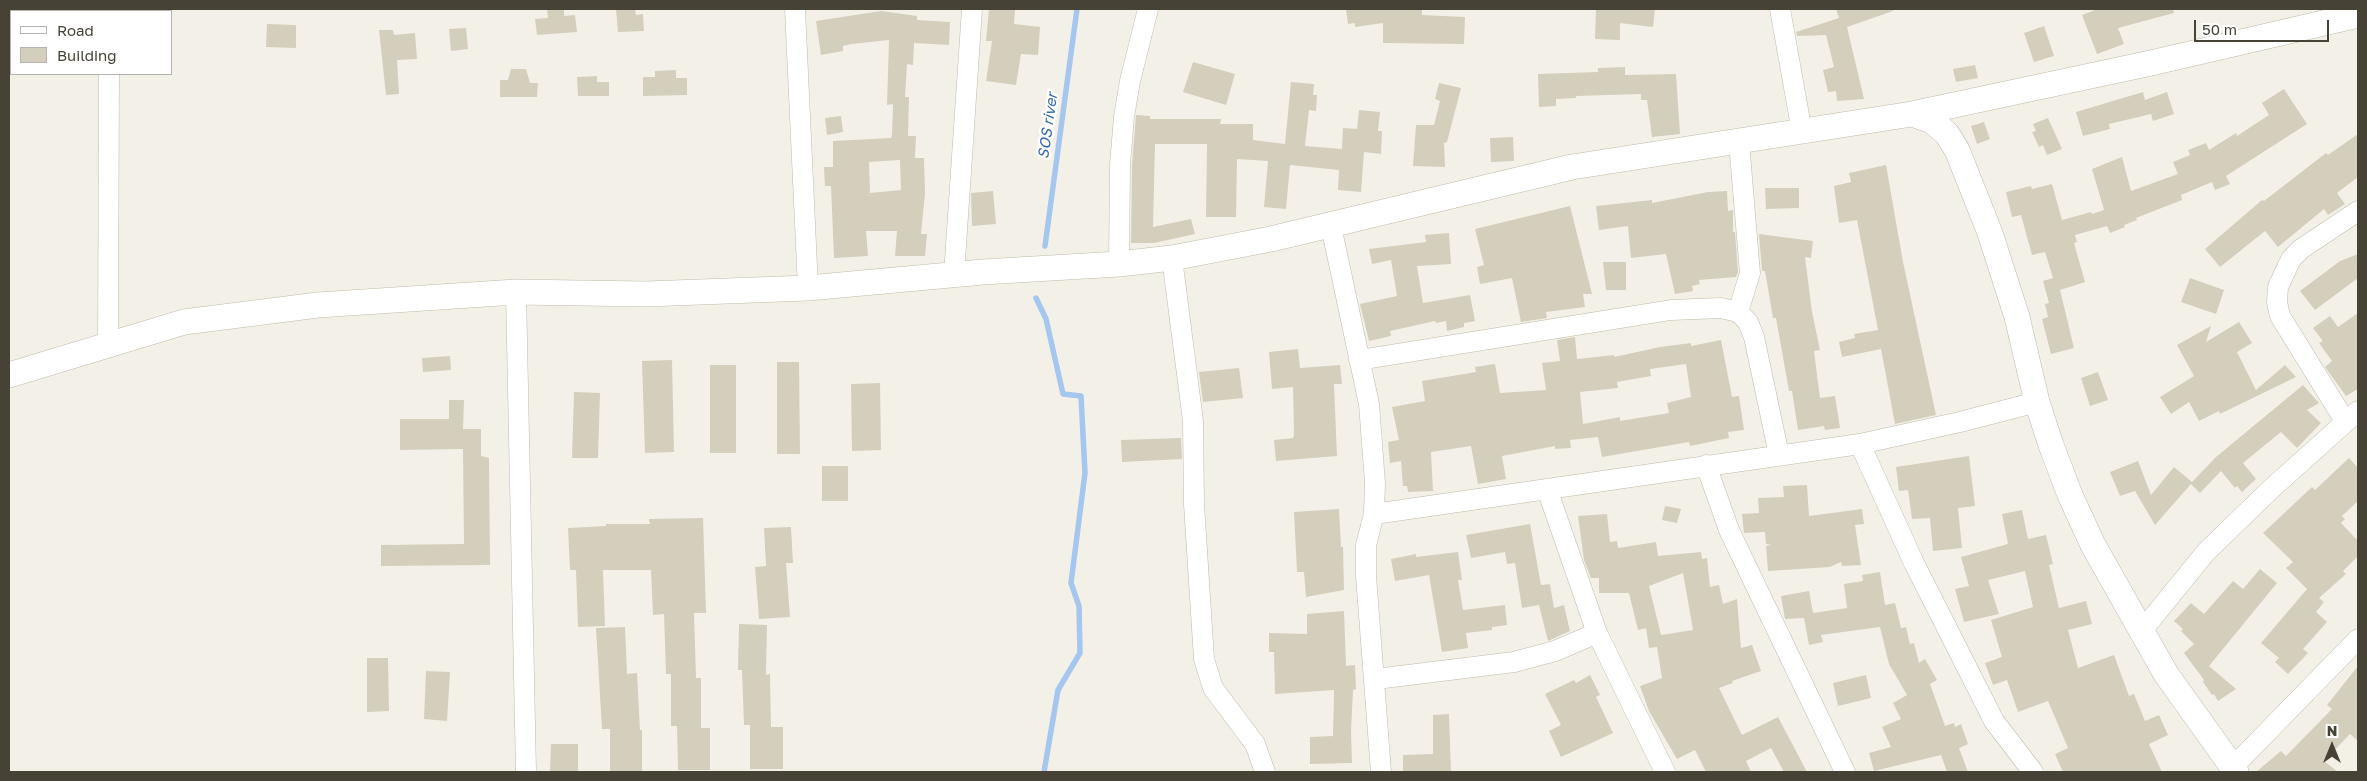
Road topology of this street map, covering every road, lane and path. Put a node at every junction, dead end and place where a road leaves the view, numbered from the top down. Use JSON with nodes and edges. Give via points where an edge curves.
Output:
{"nodes":[{"id":1,"x":795,"y":9,"type":"edge"},
{"id":2,"x":972,"y":9,"type":"edge"},
{"id":3,"x":1148,"y":9,"type":"edge"},
{"id":4,"x":1780,"y":9,"type":"edge"},
{"id":5,"x":2358,"y":15,"type":"edge"},
{"id":6,"x":109,"y":75,"type":"edge"},
{"id":7,"x":1912,"y":114,"type":"junction"},
{"id":8,"x":1802,"y":132,"type":"junction"},
{"id":9,"x":1739,"y":142,"type":"junction"},
{"id":10,"x":2358,"y":211,"type":"edge"},
{"id":11,"x":1331,"y":226,"type":"junction"},
{"id":12,"x":1172,"y":258,"type":"junction"},
{"id":13,"x":1119,"y":264,"type":"junction"},
{"id":14,"x":954,"y":275,"type":"junction"},
{"id":15,"x":808,"y":288,"type":"junction"},
{"id":16,"x":516,"y":292,"type":"junction"},
{"id":17,"x":1738,"y":312,"type":"junction"},
{"id":18,"x":108,"y":346,"type":"junction"},
{"id":19,"x":1359,"y":360,"type":"junction"},
{"id":20,"x":9,"y":375,"type":"edge"},
{"id":21,"x":2037,"y":402,"type":"junction"},
{"id":22,"x":2352,"y":416,"type":"edge"},
{"id":23,"x":1860,"y":444,"type":"junction"},
{"id":24,"x":1779,"y":455,"type":"junction"},
{"id":25,"x":1706,"y":465,"type":"junction"},
{"id":26,"x":1547,"y":490,"type":"junction"},
{"id":27,"x":1374,"y":514,"type":"junction"},
{"id":28,"x":1597,"y":632,"type":"junction"},
{"id":29,"x":2141,"y":632,"type":"junction"},
{"id":30,"x":2358,"y":639,"type":"edge"},
{"id":31,"x":1376,"y":679,"type":"junction"},
{"id":32,"x":2234,"y":770,"type":"edge"},
{"id":33,"x":526,"y":772,"type":"edge"},
{"id":34,"x":1265,"y":772,"type":"edge"},
{"id":35,"x":1382,"y":772,"type":"edge"},
{"id":36,"x":1665,"y":772,"type":"edge"},
{"id":37,"x":1845,"y":772,"type":"edge"},
{"id":38,"x":2032,"y":772,"type":"edge"}],
"edges":[{"from":1,"to":15,"type":"street"},
{"from":2,"to":14,"type":"street"},
{"from":3,"to":13,"type":"street","via":[[1124,118]]},
{"from":4,"to":8,"type":"street"},
{"from":5,"to":7,"type":"street"},
{"from":6,"to":18,"type":"street"},
{"from":7,"to":8,"type":"street"},
{"from":7,"to":21,"type":"street","via":[[1932,121],[1947,134],[1957,150],[1990,233],[2014,307]]},
{"from":8,"to":9,"type":"street"},
{"from":9,"to":11,"type":"street","via":[[1572,168]]},
{"from":9,"to":17,"type":"street","via":[[1750,272]]},
{"from":10,"to":22,"type":"street","via":[[2291,259],[2278,287],[2277,302],[2280,316]]},
{"from":11,"to":12,"type":"street"},
{"from":11,"to":19,"type":"street"},
{"from":12,"to":13,"type":"street"},
{"from":12,"to":34,"type":"street","via":[[1193,421],[1194,504],[1204,659],[1213,688],[1256,744]]},
{"from":13,"to":14,"type":"street"},
{"from":14,"to":15,"type":"street"},
{"from":15,"to":16,"type":"street","via":[[646,294]]},
{"from":16,"to":18,"type":"street","via":[[250,312],[184,322]]},
{"from":16,"to":33,"type":"street"},
{"from":17,"to":19,"type":"street","via":[[1721,308],[1671,310]]},
{"from":17,"to":24,"type":"street","via":[[1748,322],[1754,337]]},
{"from":18,"to":20,"type":"street"},
{"from":19,"to":27,"type":"street","via":[[1368,404],[1375,483]]},
{"from":21,"to":23,"type":"street"},
{"from":21,"to":29,"type":"street","via":[[2070,496]]},
{"from":22,"to":29,"type":"street","via":[[2206,552]]},
{"from":23,"to":24,"type":"street"},
{"from":23,"to":38,"type":"street","via":[[1914,563],[1994,721]]},
{"from":24,"to":25,"type":"street"},
{"from":25,"to":26,"type":"street"},
{"from":25,"to":37,"type":"street","via":[[1728,530]]},
{"from":26,"to":27,"type":"street"},
{"from":26,"to":28,"type":"street"},
{"from":27,"to":31,"type":"street","via":[[1366,545],[1366,576]]},
{"from":28,"to":31,"type":"street","via":[[1555,651],[1514,662]]},
{"from":28,"to":36,"type":"street"},
{"from":29,"to":32,"type":"street","via":[[2166,674]]},
{"from":30,"to":32,"type":"street"},
{"from":31,"to":35,"type":"street"}]}
